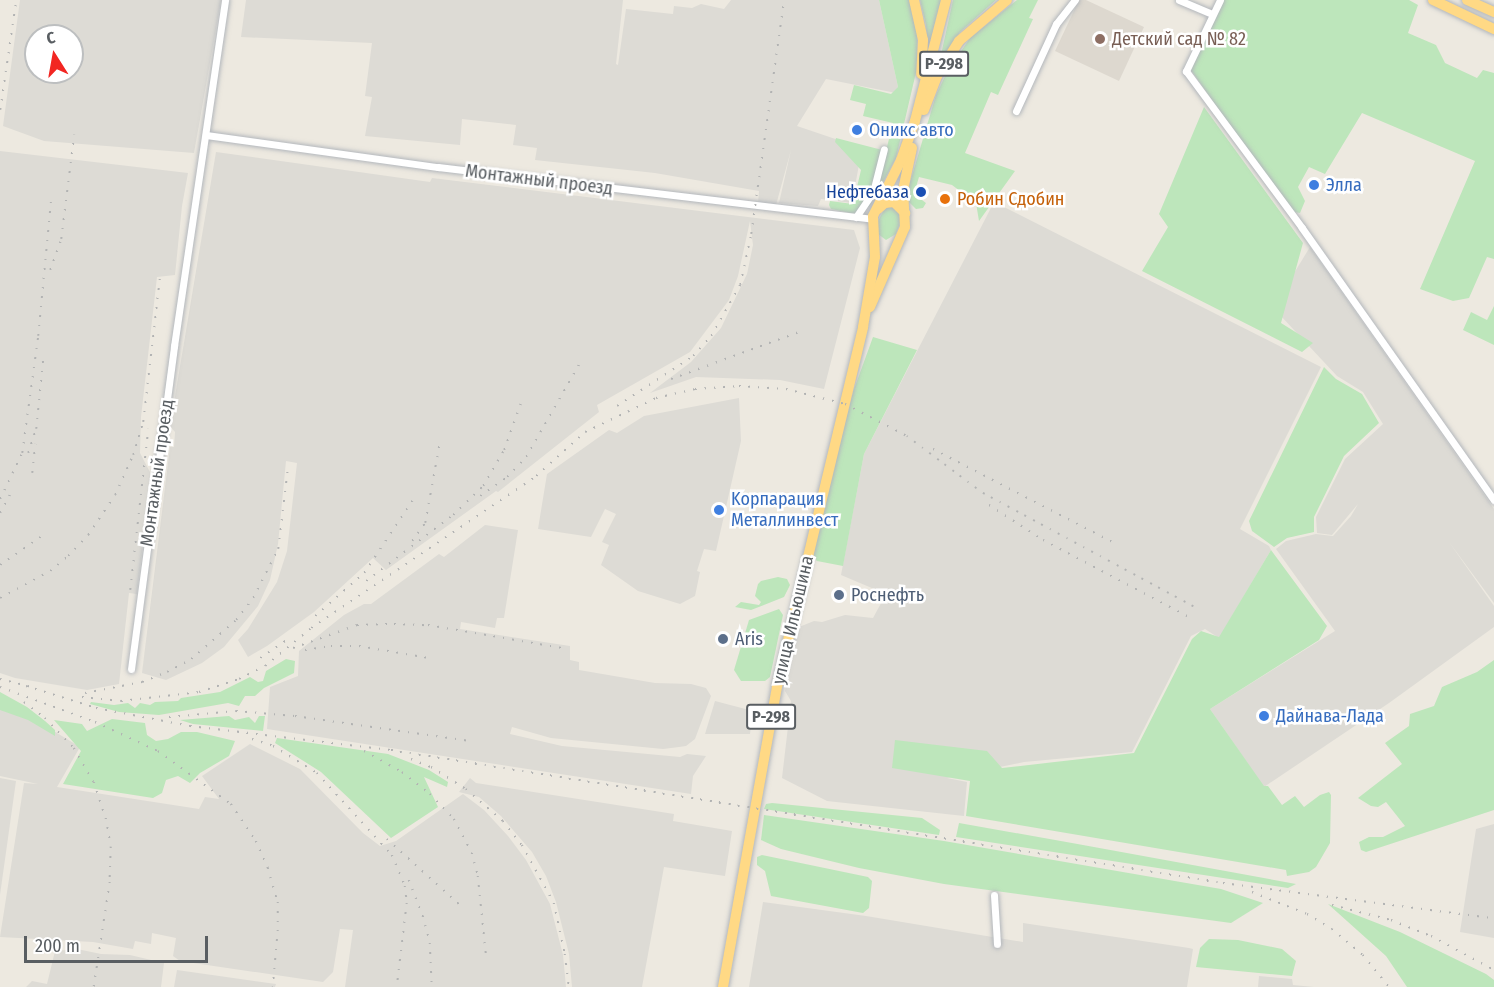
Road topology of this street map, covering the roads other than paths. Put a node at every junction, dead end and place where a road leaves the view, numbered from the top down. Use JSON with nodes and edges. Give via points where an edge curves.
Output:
{"nodes":[{"id":1,"x":225,"y":0,"type":"edge"},
{"id":2,"x":914,"y":0,"type":"edge"},
{"id":3,"x":948,"y":0,"type":"edge"},
{"id":4,"x":1006,"y":0,"type":"edge"},
{"id":5,"x":1075,"y":0,"type":"edge"},
{"id":6,"x":1179,"y":0,"type":"edge"},
{"id":7,"x":1220,"y":0,"type":"edge"},
{"id":8,"x":1433,"y":0,"type":"edge"},
{"id":9,"x":1467,"y":0,"type":"edge"},
{"id":10,"x":1494,"y":12,"type":"edge"},
{"id":11,"x":1212,"y":14,"type":"junction"},
{"id":12,"x":1494,"y":29,"type":"edge"},
{"id":13,"x":1016,"y":111,"type":"dead end"},
{"id":14,"x":206,"y":135,"type":"junction"},
{"id":15,"x":909,"y":147,"type":"junction"},
{"id":16,"x":884,"y":149,"type":"dead end"},
{"id":17,"x":905,"y":159,"type":"junction"},
{"id":18,"x":905,"y":214,"type":"junction"},
{"id":19,"x":856,"y":217,"type":"junction"},
{"id":20,"x":873,"y":219,"type":"junction"},
{"id":21,"x":902,"y":234,"type":"junction"},
{"id":22,"x":863,"y":327,"type":"junction"},
{"id":23,"x":1494,"y":500,"type":"edge"},
{"id":24,"x":131,"y":669,"type":"dead end"},
{"id":25,"x":994,"y":895,"type":"dead end"},
{"id":26,"x":997,"y":944,"type":"dead end"},
{"id":27,"x":723,"y":987,"type":"edge"}],
"edges":[{"from":1,"to":14,"type":"street","name":"Монтажный проезд"},
{"from":2,"to":15,"type":"highway","via":[[922,60]]},
{"from":3,"to":15,"type":"highway","number":"Р-298"},
{"from":4,"to":15,"type":"highway","number":"Р-298","via":[[966,34],[946,61]]},
{"from":5,"to":13,"type":"street","via":[[1056,24]]},
{"from":6,"to":11,"type":"street"},
{"from":7,"to":11,"type":"street"},
{"from":8,"to":12,"type":"highway"},
{"from":9,"to":10,"type":"highway"},
{"from":11,"to":23,"type":"street","via":[[1186,71]]},
{"from":14,"to":19,"type":"street","name":"Монтажный проезд"},
{"from":14,"to":24,"type":"street","name":"Монтажный проезд"},
{"from":15,"to":17,"type":"highway","number":"Р-298"},
{"from":16,"to":19,"type":"street","via":[[873,192]]},
{"from":17,"to":18,"type":"highway","number":"Р-298"},
{"from":17,"to":20,"type":"highway","number":"Р-298"},
{"from":18,"to":20,"type":"highway","via":[[898,204],[890,202]]},
{"from":18,"to":21,"type":"highway","number":"Р-298"},
{"from":19,"to":20,"type":"street","name":"Монтажный проезд"},
{"from":20,"to":21,"type":"highway","via":[[876,238],[884,245],[894,243]]},
{"from":20,"to":22,"type":"highway","number":"Р-298","via":[[875,257]]},
{"from":21,"to":22,"type":"highway","number":"Р-298"},
{"from":22,"to":27,"type":"highway","name":"улица Ильюшина","number":"Р-298","via":[[777,686]]},
{"from":25,"to":26,"type":"street"}]}
